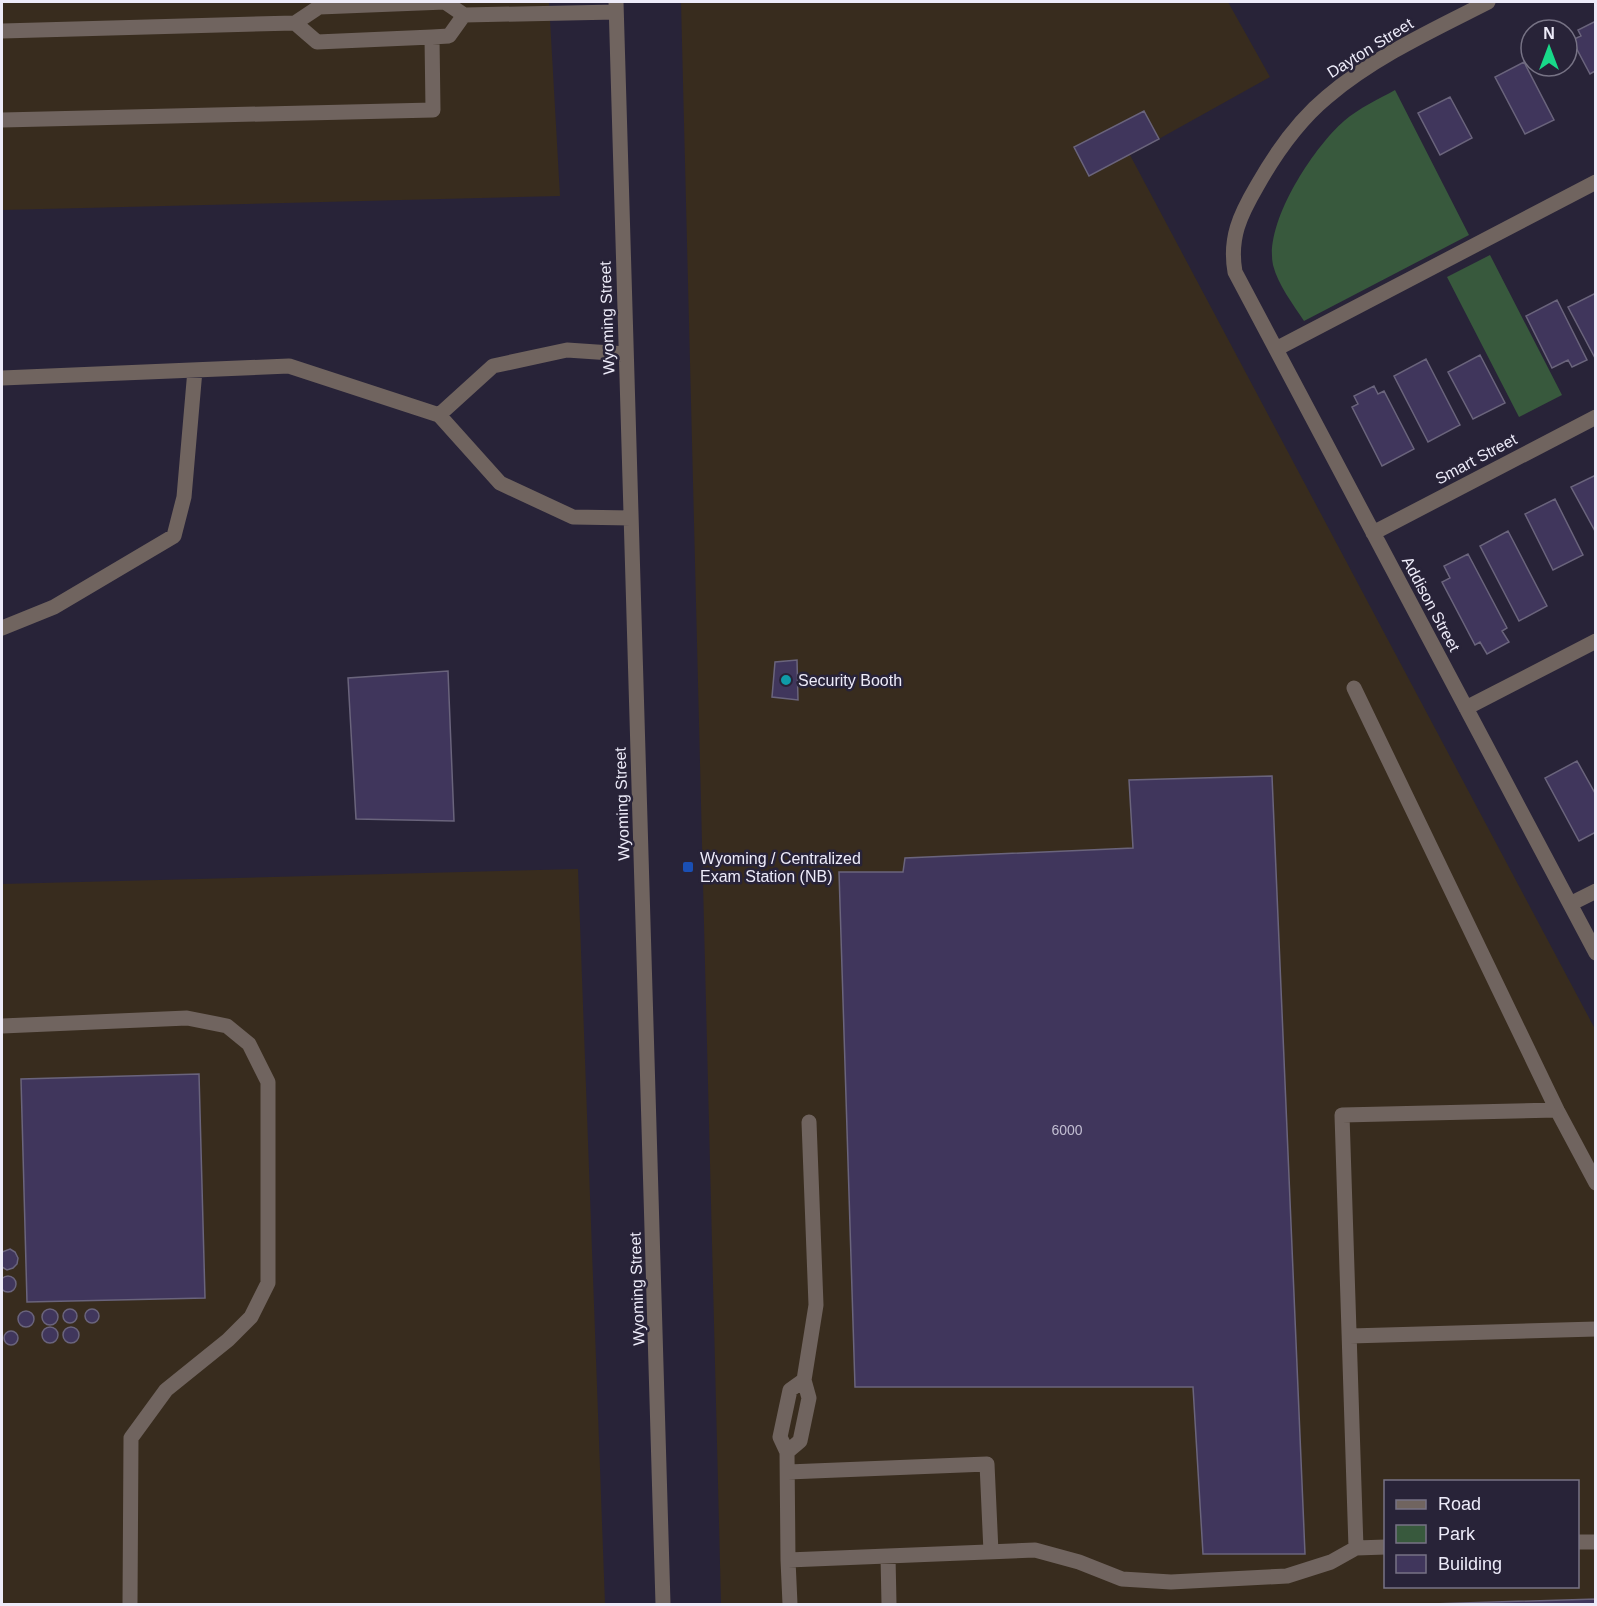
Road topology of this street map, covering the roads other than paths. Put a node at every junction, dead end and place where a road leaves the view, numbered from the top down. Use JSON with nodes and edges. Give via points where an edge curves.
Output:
{"nodes":[{"id":1,"x":1488,"y":2,"type":"edge"},
{"id":2,"x":616,"y":7,"type":"edge"},
{"id":3,"x":464,"y":15,"type":"junction"},
{"id":4,"x":295,"y":23,"type":"junction"},
{"id":5,"x":2,"y":31,"type":"edge"},
{"id":6,"x":432,"y":37,"type":"junction"},
{"id":7,"x":2,"y":120,"type":"edge"},
{"id":8,"x":1596,"y":182,"type":"edge"},
{"id":9,"x":1235,"y":272,"type":"joint"},
{"id":10,"x":1276,"y":349,"type":"junction"},
{"id":11,"x":626,"y":354,"type":"junction"},
{"id":12,"x":195,"y":370,"type":"junction"},
{"id":13,"x":2,"y":378,"type":"edge"},
{"id":14,"x":439,"y":415,"type":"junction"},
{"id":15,"x":1596,"y":417,"type":"edge"},
{"id":16,"x":631,"y":518,"type":"junction"},
{"id":17,"x":1374,"y":533,"type":"junction"},
{"id":18,"x":2,"y":628,"type":"edge"},
{"id":19,"x":1596,"y":641,"type":"edge"},
{"id":20,"x":1354,"y":688,"type":"dead end"},
{"id":21,"x":1466,"y":708,"type":"junction"},
{"id":22,"x":1596,"y":891,"type":"edge"},
{"id":23,"x":1570,"y":904,"type":"junction"},
{"id":24,"x":1596,"y":952,"type":"edge"},
{"id":25,"x":2,"y":1026,"type":"edge"},
{"id":26,"x":1557,"y":1110,"type":"junction"},
{"id":27,"x":808,"y":1122,"type":"dead end"},
{"id":28,"x":1596,"y":1183,"type":"edge"},
{"id":29,"x":1596,"y":1329,"type":"edge"},
{"id":30,"x":1350,"y":1336,"type":"junction"},
{"id":31,"x":788,"y":1472,"type":"junction"},
{"id":32,"x":1579,"y":1542,"type":"edge"},
{"id":33,"x":1596,"y":1542,"type":"edge"},
{"id":34,"x":1384,"y":1547,"type":"edge"},
{"id":35,"x":1356,"y":1548,"type":"junction"},
{"id":36,"x":991,"y":1552,"type":"junction"},
{"id":37,"x":888,"y":1556,"type":"junction"},
{"id":38,"x":788,"y":1560,"type":"junction"},
{"id":39,"x":130,"y":1605,"type":"edge"},
{"id":40,"x":663,"y":1605,"type":"edge"},
{"id":41,"x":790,"y":1605,"type":"edge"},
{"id":42,"x":889,"y":1605,"type":"edge"}],
"edges":[{"from":1,"to":9,"type":"street","name":"Dayton Street","via":[[1364,70],[1326,97],[1305,118],[1272,160],[1250,197],[1233,237]]},
{"from":2,"to":3,"type":"street","via":[[559,14]]},
{"from":2,"to":11,"type":"street","name":"Wyoming Street"},
{"from":3,"to":4,"type":"street","via":[[445,2],[319,8]]},
{"from":3,"to":6,"type":"street","via":[[449,36]]},
{"from":4,"to":5,"type":"street"},
{"from":4,"to":6,"type":"street","via":[[316,42]]},
{"from":6,"to":7,"type":"street","via":[[433,110]]},
{"from":8,"to":10,"type":"street"},
{"from":9,"to":10,"type":"street","name":"Addison Street"},
{"from":10,"to":17,"type":"street","name":"Addison Street"},
{"from":11,"to":14,"type":"street","via":[[567,350],[493,366]]},
{"from":11,"to":16,"type":"street","name":"Wyoming Street"},
{"from":12,"to":13,"type":"street"},
{"from":12,"to":14,"type":"street","via":[[289,366]]},
{"from":12,"to":18,"type":"street","via":[[184,497],[174,536],[54,607]]},
{"from":14,"to":16,"type":"street","via":[[500,483],[573,517]]},
{"from":15,"to":17,"type":"street","name":"Smart Street"},
{"from":16,"to":40,"type":"street","name":"Wyoming Street"},
{"from":17,"to":21,"type":"street","name":"Addison Street"},
{"from":19,"to":21,"type":"street"},
{"from":20,"to":26,"type":"street"},
{"from":21,"to":23,"type":"street","name":"Addison Street"},
{"from":22,"to":23,"type":"street"},
{"from":23,"to":24,"type":"street","name":"Addison Street"},
{"from":25,"to":39,"type":"street","via":[[187,1018],[227,1026],[249,1044],[267,1082],[267,1283],[251,1317],[166,1390],[131,1438]]},
{"from":26,"to":28,"type":"street"},
{"from":26,"to":30,"type":"street","via":[[1342,1115]]},
{"from":27,"to":31,"type":"street","via":[[816,1305],[804,1380],[790,1390],[780,1437]]},
{"from":29,"to":30,"type":"street"},
{"from":30,"to":35,"type":"street"},
{"from":31,"to":36,"type":"street","via":[[987,1464]]},
{"from":31,"to":38,"type":"street"},
{"from":32,"to":33,"type":"street"},
{"from":34,"to":35,"type":"street"},
{"from":35,"to":36,"type":"street","via":[[1331,1562],[1287,1576],[1171,1582],[1122,1579],[1035,1550]]},
{"from":36,"to":37,"type":"street"},
{"from":37,"to":38,"type":"street"},
{"from":37,"to":42,"type":"street"},
{"from":38,"to":41,"type":"street"}]}
